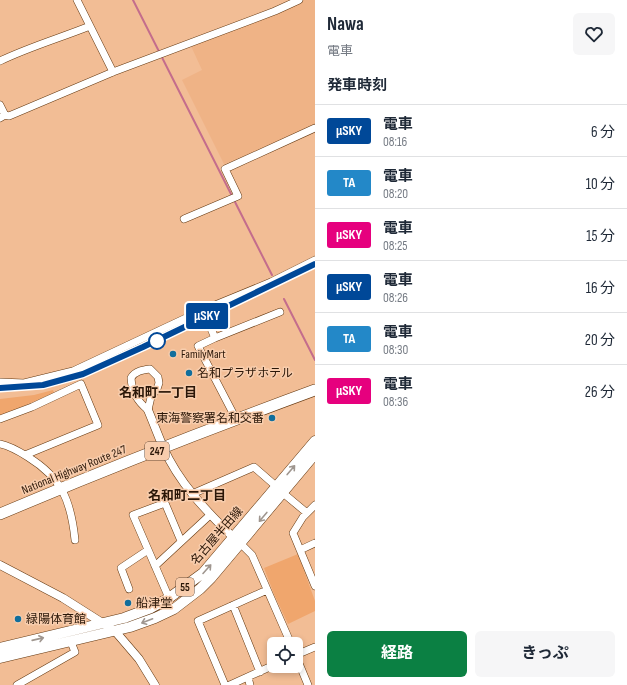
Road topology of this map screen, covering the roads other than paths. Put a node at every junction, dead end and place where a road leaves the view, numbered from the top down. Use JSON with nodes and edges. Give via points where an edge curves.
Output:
{"nodes":[{"id":1,"x":77,"y":0,"type":"edge"},
{"id":2,"x":299,"y":0,"type":"edge"},
{"id":3,"x":90,"y":26,"type":"junction"},
{"id":4,"x":0,"y":61,"type":"edge"},
{"id":5,"x":113,"y":72,"type":"junction"},
{"id":6,"x":0,"y":105,"type":"edge"},
{"id":7,"x":3,"y":117,"type":"edge"},
{"id":8,"x":315,"y":128,"type":"edge"},
{"id":9,"x":184,"y":219,"type":"dead end"},
{"id":10,"x":315,"y":260,"type":"edge"},
{"id":11,"x":280,"y":312,"type":"dead end"},
{"id":12,"x":209,"y":324,"type":"tunnel mouth"},
{"id":13,"x":215,"y":338,"type":"junction"},
{"id":14,"x":0,"y":382,"type":"edge"},
{"id":15,"x":315,"y":390,"type":"edge"},
{"id":16,"x":148,"y":410,"type":"junction"},
{"id":17,"x":0,"y":419,"type":"edge"},
{"id":18,"x":236,"y":419,"type":"junction"},
{"id":19,"x":315,"y":442,"type":"edge"},
{"id":20,"x":0,"y":444,"type":"edge"},
{"id":21,"x":164,"y":448,"type":"junction"},
{"id":22,"x":315,"y":454,"type":"edge"},
{"id":23,"x":25,"y":455,"type":"junction"},
{"id":24,"x":61,"y":488,"type":"junction"},
{"id":25,"x":280,"y":490,"type":"junction"},
{"id":26,"x":192,"y":494,"type":"junction"},
{"id":27,"x":315,"y":506,"type":"edge"},
{"id":28,"x":307,"y":513,"type":"junction"},
{"id":29,"x":0,"y":514,"type":"edge"},
{"id":30,"x":210,"y":515,"type":"junction"},
{"id":31,"x":74,"y":540,"type":"dead end"},
{"id":32,"x":237,"y":540,"type":"junction"},
{"id":33,"x":181,"y":541,"type":"junction"},
{"id":34,"x":315,"y":543,"type":"edge"},
{"id":35,"x":148,"y":550,"type":"junction"},
{"id":36,"x":300,"y":550,"type":"junction"},
{"id":37,"x":0,"y":565,"type":"edge"},
{"id":38,"x":155,"y":566,"type":"junction"},
{"id":39,"x":315,"y":586,"type":"edge"},
{"id":40,"x":129,"y":589,"type":"dead end"},
{"id":41,"x":268,"y":590,"type":"junction"},
{"id":42,"x":169,"y":598,"type":"junction"},
{"id":43,"x":233,"y":605,"type":"junction"},
{"id":44,"x":104,"y":624,"type":"junction"},
{"id":45,"x":115,"y":631,"type":"junction"},
{"id":46,"x":288,"y":637,"type":"edge"},
{"id":47,"x":72,"y":642,"type":"junction"},
{"id":48,"x":315,"y":647,"type":"edge"},
{"id":49,"x":0,"y":648,"type":"edge"},
{"id":50,"x":303,"y":653,"type":"edge"},
{"id":51,"x":0,"y":658,"type":"edge"},
{"id":52,"x":267,"y":668,"type":"edge"},
{"id":53,"x":260,"y":672,"type":"junction"},
{"id":54,"x":303,"y":673,"type":"edge"},
{"id":55,"x":248,"y":677,"type":"junction"},
{"id":56,"x":17,"y":685,"type":"edge"},
{"id":57,"x":155,"y":685,"type":"edge"},
{"id":58,"x":224,"y":685,"type":"edge"},
{"id":59,"x":230,"y":685,"type":"edge"},
{"id":60,"x":250,"y":685,"type":"edge"},
{"id":61,"x":308,"y":685,"type":"edge"}],
"edges":[{"from":1,"to":3,"type":"street"},
{"from":2,"to":5,"type":"street"},
{"from":3,"to":4,"type":"street"},
{"from":3,"to":5,"type":"street"},
{"from":5,"to":7,"type":"street"},
{"from":6,"to":7,"type":"street"},
{"from":8,"to":9,"type":"street","via":[[225,169],[238,196]]},
{"from":10,"to":14,"type":"street","via":[[73,371],[24,383]]},
{"from":11,"to":13,"type":"street"},
{"from":12,"to":13,"type":"street"},
{"from":13,"to":18,"type":"street","via":[[198,346]]},
{"from":15,"to":18,"type":"highway","name":"National Highway Route 247","number":"247"},
{"from":16,"to":16,"type":"street","via":[[138,402],[131,378],[134,374],[150,369],[159,383],[150,397]]},
{"from":16,"to":21,"type":"street"},
{"from":17,"to":23,"type":"street","via":[[81,384],[98,425]]},
{"from":18,"to":21,"type":"highway","name":"National Highway Route 247","number":"247"},
{"from":25,"to":19,"type":"main road","name":"名古屋半田線","number":"55","one_way":true},
{"from":20,"to":23,"type":"street"},
{"from":21,"to":24,"type":"highway","name":"National Highway Route 247","number":"247"},
{"from":21,"to":26,"type":"street"},
{"from":22,"to":25,"type":"main road","name":"名古屋半田線","number":"55"},
{"from":23,"to":24,"type":"street","via":[[43,466]]},
{"from":24,"to":29,"type":"highway","name":"National Highway Route 247","number":"247"},
{"from":24,"to":31,"type":"street","via":[[68,503]]},
{"from":25,"to":26,"type":"street","via":[[254,467]]},
{"from":25,"to":28,"type":"street"},
{"from":25,"to":32,"type":"main road","name":"名古屋半田線","number":"55"},
{"from":26,"to":30,"type":"street"},
{"from":27,"to":28,"type":"street"},
{"from":28,"to":36,"type":"street","via":[[293,533]]},
{"from":30,"to":32,"type":"street"},
{"from":30,"to":33,"type":"street"},
{"from":32,"to":41,"type":"street","via":[[252,555]]},
{"from":42,"to":32,"type":"main road","name":"名古屋半田線","number":"55","one_way":true,"via":[[203,573]]},
{"from":32,"to":45,"type":"main road","name":"名古屋半田線","number":"55","one_way":true,"via":[[211,578],[191,597],[155,618]]},
{"from":33,"to":35,"type":"street","via":[[165,503],[133,515]]},
{"from":33,"to":38,"type":"street"},
{"from":34,"to":36,"type":"street"},
{"from":35,"to":38,"type":"street"},
{"from":35,"to":40,"type":"street","via":[[121,568]]},
{"from":36,"to":39,"type":"street"},
{"from":37,"to":44,"type":"street","via":[[49,590]]},
{"from":38,"to":42,"type":"street"},
{"from":41,"to":43,"type":"street"},
{"from":41,"to":46,"type":"street"},
{"from":42,"to":44,"type":"main road","name":"名古屋半田線","number":"55","via":[[151,608]]},
{"from":43,"to":53,"type":"street"},
{"from":43,"to":58,"type":"street","via":[[198,621]]},
{"from":44,"to":45,"type":"street"},
{"from":49,"to":44,"type":"main road","name":"名古屋半田線","number":"55","one_way":true},
{"from":45,"to":47,"type":"main road","name":"名古屋半田線","number":"55"},
{"from":45,"to":57,"type":"street","via":[[139,659]]},
{"from":47,"to":51,"type":"main road","name":"名古屋半田線","number":"55"},
{"from":47,"to":56,"type":"street","via":[[75,652]]},
{"from":48,"to":50,"type":"street"},
{"from":52,"to":53,"type":"street"},
{"from":53,"to":55,"type":"street"},
{"from":54,"to":61,"type":"street"},
{"from":55,"to":59,"type":"street"},
{"from":55,"to":60,"type":"street"}]}
